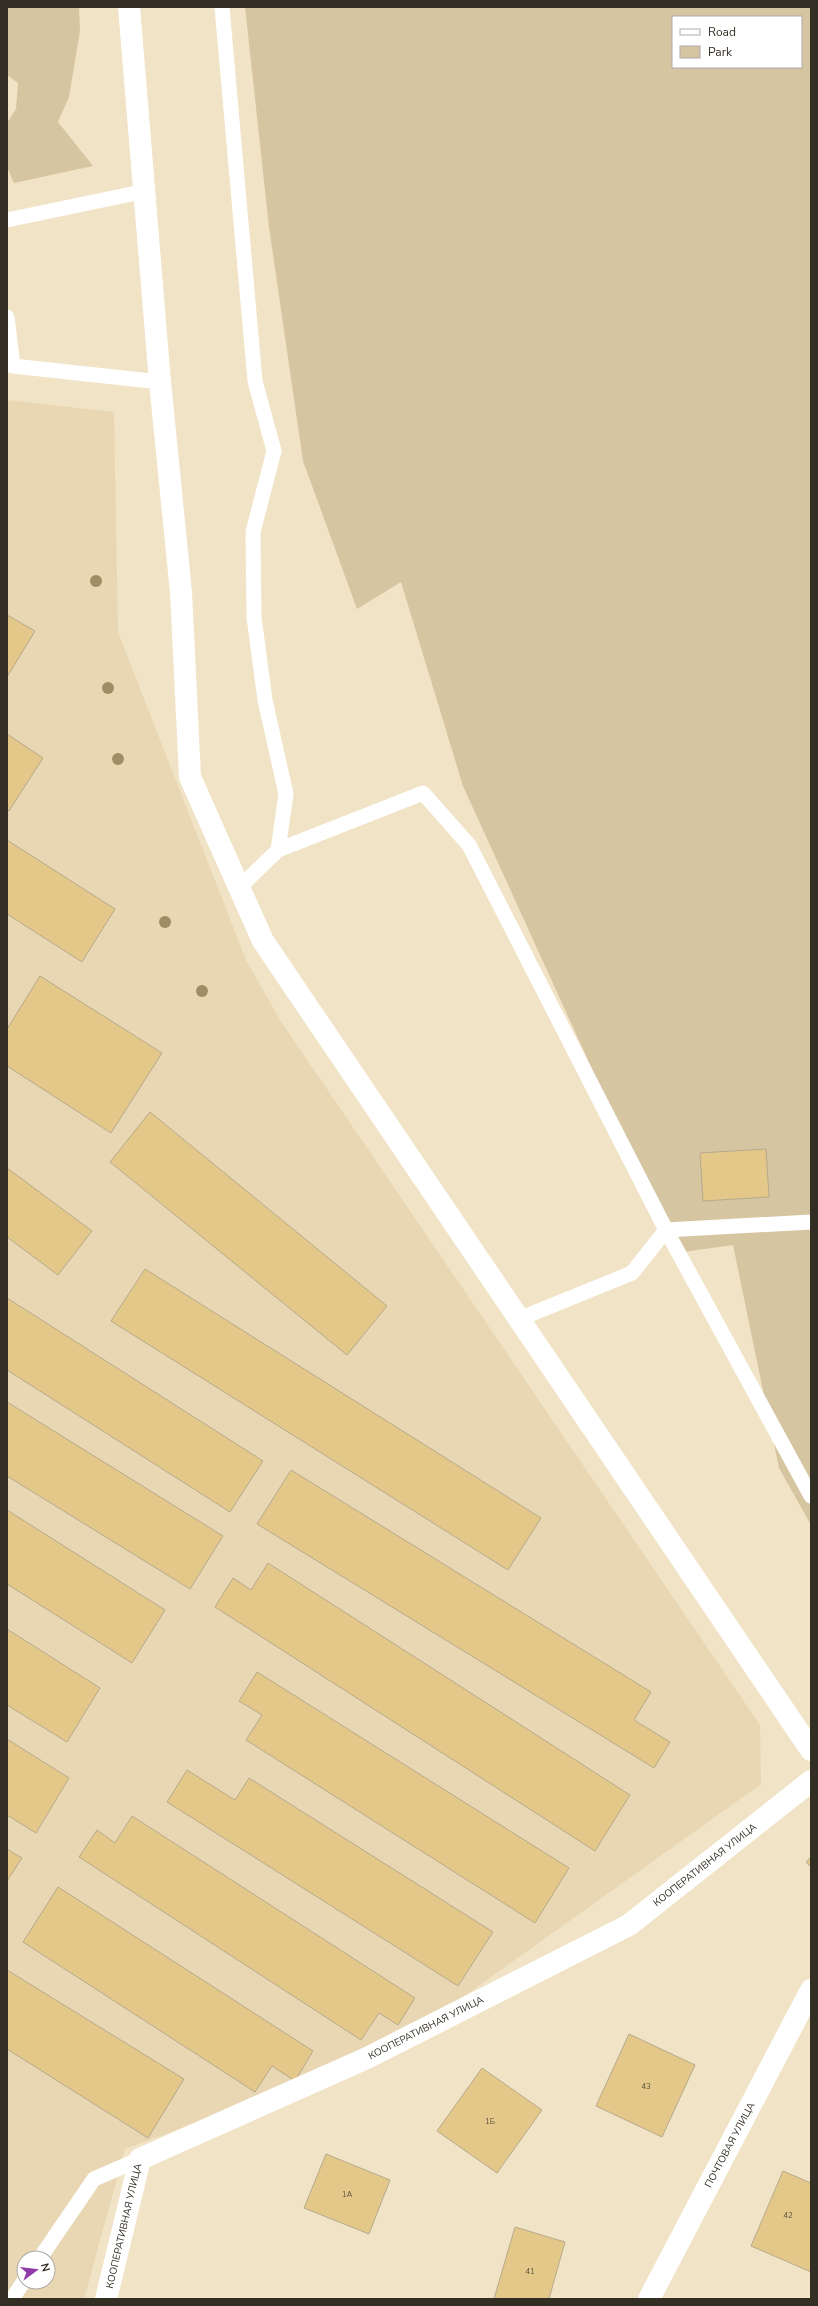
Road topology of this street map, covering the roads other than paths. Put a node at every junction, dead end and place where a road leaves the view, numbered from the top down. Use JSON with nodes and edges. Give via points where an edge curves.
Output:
{"nodes":[{"id":1,"x":129,"y":7,"type":"edge"},
{"id":2,"x":222,"y":7,"type":"edge"},
{"id":3,"x":146,"y":191,"type":"junction"},
{"id":4,"x":7,"y":220,"type":"edge"},
{"id":5,"x":7,"y":317,"type":"edge"},
{"id":6,"x":160,"y":382,"type":"junction"},
{"id":7,"x":278,"y":850,"type":"junction"},
{"id":8,"x":239,"y":888,"type":"junction"},
{"id":9,"x":811,"y":1222,"type":"edge"},
{"id":10,"x":666,"y":1230,"type":"junction"},
{"id":11,"x":519,"y":1319,"type":"junction"},
{"id":12,"x":811,"y":1496,"type":"edge"},
{"id":13,"x":811,"y":1750,"type":"edge"},
{"id":14,"x":811,"y":1781,"type":"edge"},
{"id":15,"x":811,"y":1990,"type":"edge"},
{"id":16,"x":140,"y":2159,"type":"junction"},
{"id":17,"x":45,"y":2250,"type":"edge"},
{"id":18,"x":18,"y":2290,"type":"edge"},
{"id":19,"x":12,"y":2299,"type":"edge"},
{"id":20,"x":106,"y":2299,"type":"edge"},
{"id":21,"x":649,"y":2299,"type":"edge"}],
"edges":[{"from":1,"to":3,"type":"street"},
{"from":2,"to":7,"type":"lane","via":[[255,381],[274,451],[253,532],[254,616],[265,700],[286,794]]},
{"from":3,"to":4,"type":"lane"},
{"from":3,"to":6,"type":"street"},
{"from":5,"to":6,"type":"lane","via":[[13,366]]},
{"from":6,"to":8,"type":"street","via":[[181,592],[190,777]]},
{"from":7,"to":8,"type":"lane"},
{"from":7,"to":10,"type":"lane","via":[[423,793],[469,845]]},
{"from":8,"to":11,"type":"street","via":[[263,941]]},
{"from":9,"to":10,"type":"lane"},
{"from":10,"to":11,"type":"lane","via":[[632,1273]]},
{"from":10,"to":12,"type":"lane"},
{"from":11,"to":13,"type":"street"},
{"from":14,"to":16,"type":"street","name":"КООПЕРАТИВНАЯ УЛИЦА","via":[[629,1925],[367,2058]]},
{"from":15,"to":21,"type":"street","name":"ПОЧТОВАЯ УЛИЦА"},
{"from":16,"to":17,"type":"lane","via":[[94,2179]]},
{"from":16,"to":20,"type":"street","name":"КООПЕРАТИВНАЯ УЛИЦА"},
{"from":18,"to":19,"type":"lane"}]}
